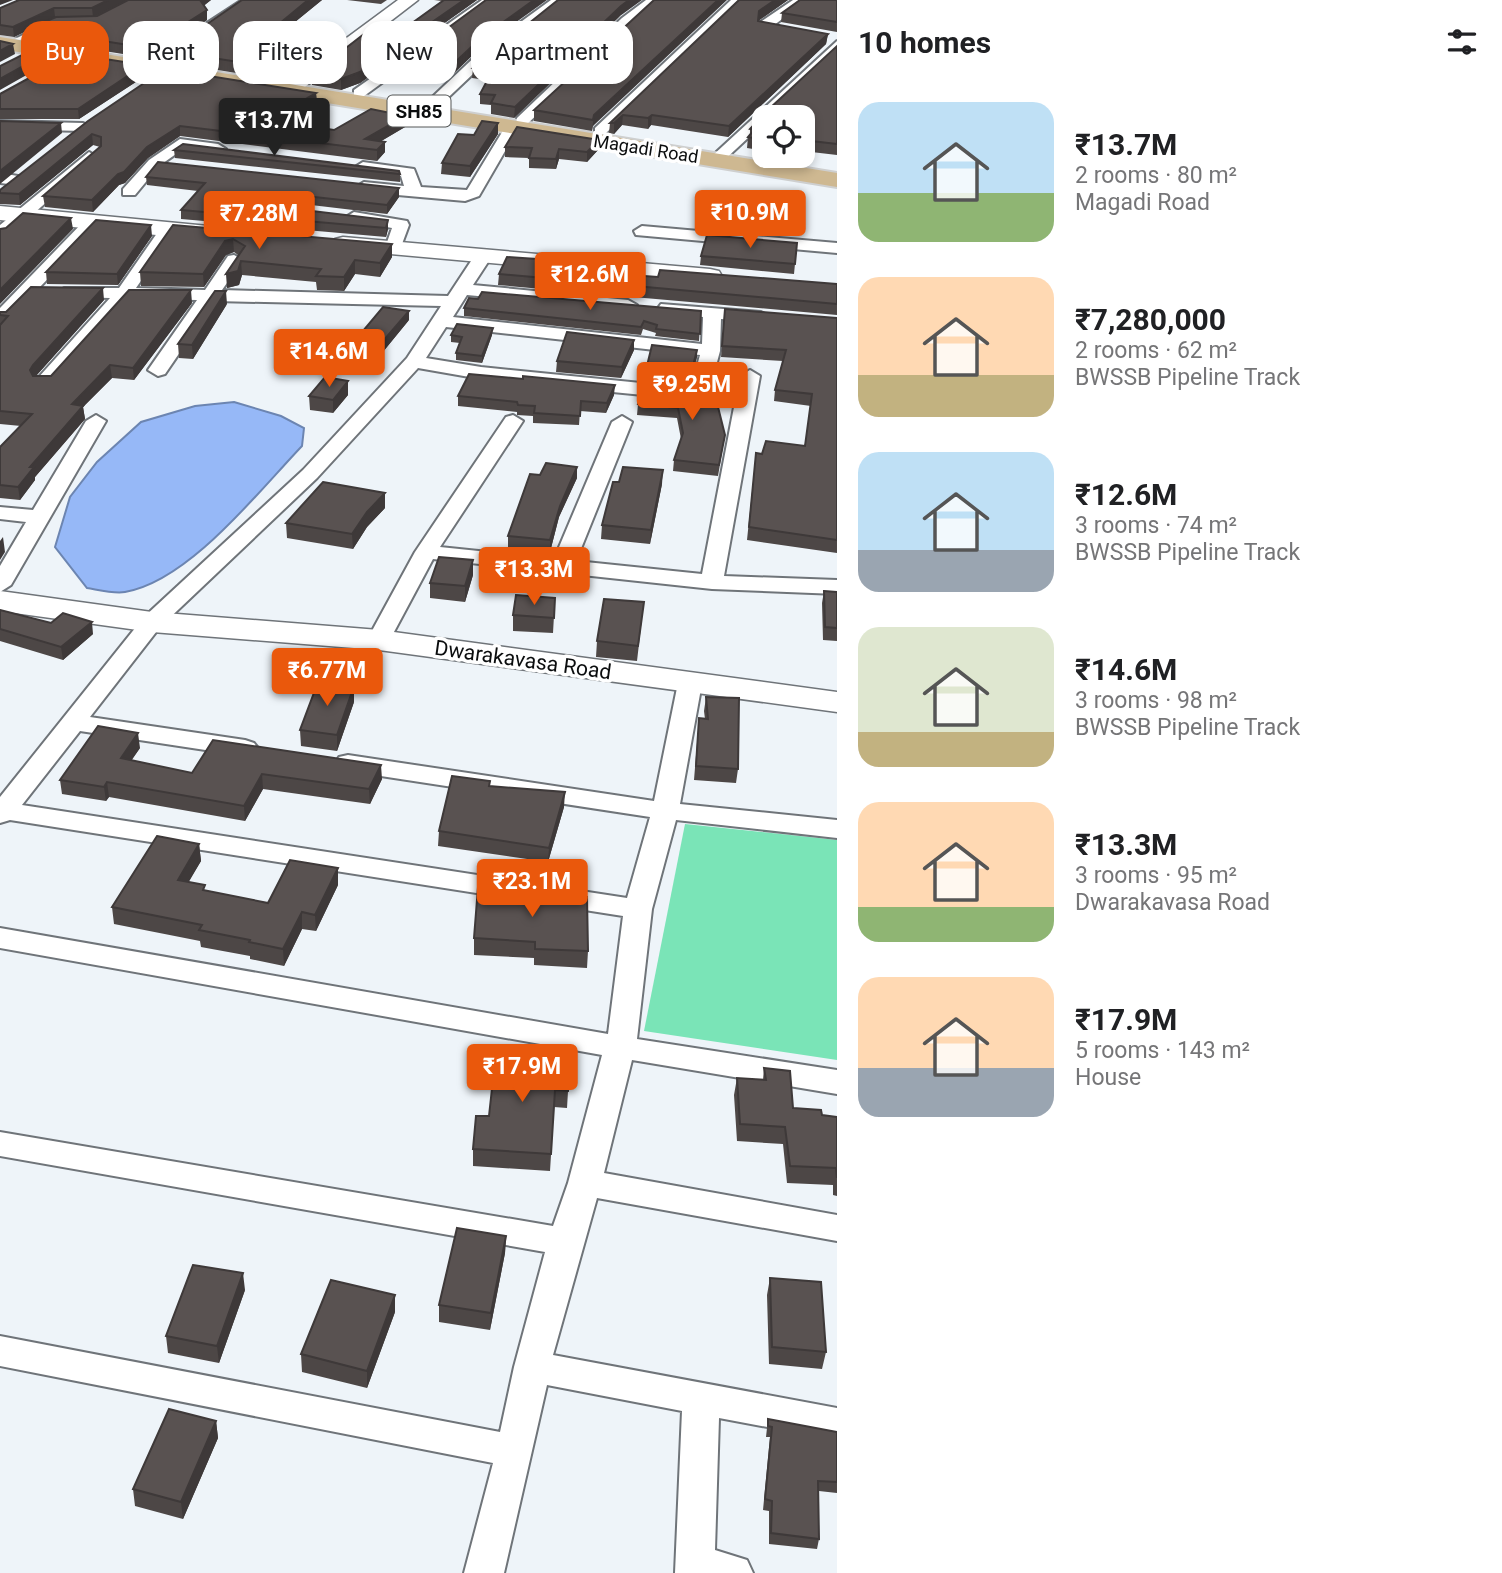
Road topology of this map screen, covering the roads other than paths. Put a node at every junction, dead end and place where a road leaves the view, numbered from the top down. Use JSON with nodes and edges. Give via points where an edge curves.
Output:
{"nodes":[{"id":1,"x":409,"y":0,"type":"edge"},
{"id":2,"x":490,"y":0,"type":"edge"},
{"id":3,"x":559,"y":0,"type":"edge"},
{"id":4,"x":654,"y":0,"type":"edge"},
{"id":5,"x":737,"y":0,"type":"edge"},
{"id":6,"x":801,"y":0,"type":"edge"},
{"id":7,"x":226,"y":1,"type":"edge"},
{"id":8,"x":248,"y":2,"type":"edge"},
{"id":9,"x":219,"y":23,"type":"edge"},
{"id":10,"x":790,"y":30,"type":"edge"},
{"id":11,"x":833,"y":40,"type":"edge"},
{"id":12,"x":9,"y":44,"type":"edge"},
{"id":13,"x":123,"y":60,"type":"edge"},
{"id":14,"x":219,"y":74,"type":"edge"},
{"id":15,"x":293,"y":86,"type":"junction"},
{"id":16,"x":359,"y":93,"type":"junction"},
{"id":17,"x":431,"y":106,"type":"junction"},
{"id":18,"x":88,"y":123,"type":"joint"},
{"id":19,"x":517,"y":124,"type":"junction"},
{"id":20,"x":0,"y":125,"type":"edge"},
{"id":21,"x":600,"y":131,"type":"junction"},
{"id":22,"x":64,"y":142,"type":"edge"},
{"id":23,"x":232,"y":150,"type":"edge"},
{"id":24,"x":95,"y":152,"type":"edge"},
{"id":25,"x":720,"y":157,"type":"junction"},
{"id":26,"x":154,"y":163,"type":"junction"},
{"id":27,"x":180,"y":166,"type":"edge"},
{"id":28,"x":352,"y":166,"type":"edge"},
{"id":29,"x":837,"y":171,"type":"edge"},
{"id":30,"x":22,"y":176,"type":"joint"},
{"id":31,"x":0,"y":178,"type":"edge"},
{"id":32,"x":837,"y":180,"type":"edge"},
{"id":33,"x":349,"y":185,"type":"edge"},
{"id":34,"x":129,"y":192,"type":"dead end"},
{"id":35,"x":414,"y":192,"type":"junction"},
{"id":36,"x":0,"y":195,"type":"edge"},
{"id":37,"x":10,"y":214,"type":"edge"},
{"id":38,"x":334,"y":215,"type":"edge"},
{"id":39,"x":92,"y":223,"type":"junction"},
{"id":40,"x":168,"y":230,"type":"junction"},
{"id":41,"x":642,"y":231,"type":"dead end"},
{"id":42,"x":0,"y":234,"type":"edge"},
{"id":43,"x":247,"y":236,"type":"edge"},
{"id":44,"x":314,"y":241,"type":"edge"},
{"id":45,"x":393,"y":248,"type":"junction"},
{"id":46,"x":837,"y":248,"type":"edge"},
{"id":47,"x":483,"y":257,"type":"junction"},
{"id":48,"x":234,"y":260,"type":"edge"},
{"id":49,"x":317,"y":277,"type":"edge"},
{"id":50,"x":728,"y":278,"type":"edge"},
{"id":51,"x":29,"y":291,"type":"junction"},
{"id":52,"x":124,"y":293,"type":"junction"},
{"id":53,"x":213,"y":295,"type":"junction"},
{"id":54,"x":458,"y":295,"type":"junction"},
{"id":55,"x":308,"y":298,"type":"junction"},
{"id":56,"x":712,"y":313,"type":"junction"},
{"id":57,"x":0,"y":318,"type":"edge"},
{"id":58,"x":776,"y":318,"type":"edge"},
{"id":59,"x":442,"y":321,"type":"junction"},
{"id":60,"x":711,"y":351,"type":"junction"},
{"id":61,"x":414,"y":362,"type":"junction"},
{"id":62,"x":158,"y":370,"type":"dead end"},
{"id":63,"x":750,"y":376,"type":"dead end"},
{"id":64,"x":44,"y":383,"type":"edge"},
{"id":65,"x":96,"y":421,"type":"dead end"},
{"id":66,"x":513,"y":421,"type":"dead end"},
{"id":67,"x":622,"y":422,"type":"dead end"},
{"id":68,"x":0,"y":513,"type":"edge"},
{"id":69,"x":41,"y":517,"type":"junction"},
{"id":70,"x":426,"y":552,"type":"junction"},
{"id":71,"x":562,"y":567,"type":"junction"},
{"id":72,"x":712,"y":582,"type":"junction"},
{"id":73,"x":837,"y":584,"type":"edge"},
{"id":74,"x":0,"y":585,"type":"edge"},
{"id":75,"x":0,"y":601,"type":"edge"},
{"id":76,"x":152,"y":622,"type":"junction"},
{"id":77,"x":379,"y":640,"type":"junction"},
{"id":78,"x":690,"y":683,"type":"junction"},
{"id":79,"x":837,"y":702,"type":"edge"},
{"id":80,"x":73,"y":722,"type":"junction"},
{"id":81,"x":266,"y":751,"type":"edge"},
{"id":82,"x":321,"y":759,"type":"edge"},
{"id":83,"x":665,"y":811,"type":"junction"},
{"id":84,"x":2,"y":813,"type":"edge"},
{"id":85,"x":837,"y":829,"type":"edge"},
{"id":86,"x":638,"y":909,"type":"junction"},
{"id":87,"x":0,"y":938,"type":"edge"},
{"id":88,"x":620,"y":1047,"type":"junction"},
{"id":89,"x":837,"y":1082,"type":"edge"},
{"id":90,"x":0,"y":1143,"type":"edge"},
{"id":91,"x":585,"y":1183,"type":"junction"},
{"id":92,"x":837,"y":1228,"type":"edge"},
{"id":93,"x":565,"y":1242,"type":"junction"},
{"id":94,"x":0,"y":1351,"type":"edge"},
{"id":95,"x":532,"y":1367,"type":"junction"},
{"id":96,"x":701,"y":1398,"type":"junction"},
{"id":97,"x":837,"y":1424,"type":"edge"},
{"id":98,"x":515,"y":1451,"type":"junction"},
{"id":99,"x":696,"y":1568,"type":"edge"},
{"id":100,"x":484,"y":1573,"type":"edge"},
{"id":101,"x":733,"y":1573,"type":"edge"}],
"edges":[{"from":1,"to":15,"type":"street"},
{"from":2,"to":16,"type":"street"},
{"from":3,"to":17,"type":"street","via":[[487,53]]},
{"from":4,"to":19,"type":"street"},
{"from":5,"to":21,"type":"street"},
{"from":6,"to":10,"type":"street","via":[[764,26]]},
{"from":7,"to":8,"type":"street"},
{"from":8,"to":9,"type":"street"},
{"from":11,"to":25,"type":"street"},
{"from":12,"to":13,"type":"main road","name":"Magadi Road","number":"SH85"},
{"from":14,"to":15,"type":"main road","name":"Magadi Road","number":"SH85"},
{"from":15,"to":16,"type":"main road","name":"Magadi Road","number":"SH85"},
{"from":15,"to":19,"type":"main road","name":"Magadi Road","number":"SH85"},
{"from":16,"to":17,"type":"main road","name":"Magadi Road","number":"SH85"},
{"from":17,"to":19,"type":"main road","name":"Magadi Road","number":"SH85"},
{"from":18,"to":20,"type":"street"},
{"from":18,"to":22,"type":"street"},
{"from":19,"to":21,"type":"main road","name":"Magadi Road","number":"SH85"},
{"from":19,"to":25,"type":"main road","name":"Magadi Road","number":"SH85"},
{"from":19,"to":35,"type":"street","via":[[473,193]]},
{"from":21,"to":25,"type":"main road","name":"Magadi Road","number":"SH85"},
{"from":23,"to":26,"type":"street","via":[[180,144]]},
{"from":24,"to":37,"type":"street"},
{"from":25,"to":29,"type":"main road","name":"Magadi Road","number":"SH85"},
{"from":25,"to":32,"type":"main road","name":"Magadi Road","number":"SH85"},
{"from":26,"to":27,"type":"street"},
{"from":26,"to":34,"type":"street"},
{"from":28,"to":35,"type":"street","via":[[408,172]]},
{"from":30,"to":31,"type":"street"},
{"from":30,"to":36,"type":"street"},
{"from":33,"to":35,"type":"street"},
{"from":37,"to":39,"type":"street"},
{"from":37,"to":42,"type":"street"},
{"from":38,"to":45,"type":"street","via":[[401,225]]},
{"from":39,"to":40,"type":"street"},
{"from":39,"to":51,"type":"street"},
{"from":40,"to":43,"type":"street"},
{"from":40,"to":52,"type":"street"},
{"from":41,"to":46,"type":"street"},
{"from":44,"to":45,"type":"street"},
{"from":45,"to":47,"type":"street"},
{"from":47,"to":50,"type":"street"},
{"from":47,"to":54,"type":"street"},
{"from":48,"to":53,"type":"street"},
{"from":49,"to":55,"type":"street"},
{"from":51,"to":52,"type":"street"},
{"from":51,"to":57,"type":"street"},
{"from":52,"to":53,"type":"street"},
{"from":52,"to":64,"type":"street"},
{"from":53,"to":55,"type":"street"},
{"from":53,"to":62,"type":"street"},
{"from":54,"to":55,"type":"street"},
{"from":54,"to":56,"type":"street"},
{"from":54,"to":59,"type":"street"},
{"from":56,"to":58,"type":"street"},
{"from":56,"to":60,"type":"street"},
{"from":59,"to":60,"type":"street"},
{"from":59,"to":61,"type":"street"},
{"from":60,"to":61,"type":"street","via":[[699,392],[687,394]]},
{"from":61,"to":76,"type":"street","via":[[310,474]]},
{"from":63,"to":72,"type":"street"},
{"from":65,"to":69,"type":"street"},
{"from":66,"to":70,"type":"street"},
{"from":67,"to":71,"type":"street"},
{"from":68,"to":69,"type":"street"},
{"from":69,"to":74,"type":"street"},
{"from":70,"to":71,"type":"street"},
{"from":70,"to":77,"type":"street"},
{"from":71,"to":72,"type":"street"},
{"from":72,"to":73,"type":"street"},
{"from":75,"to":76,"type":"street","name":"Dwarakavasa Road"},
{"from":76,"to":77,"type":"street","name":"Dwarakavasa Road"},
{"from":76,"to":80,"type":"street"},
{"from":77,"to":78,"type":"street","name":"Dwarakavasa Road"},
{"from":78,"to":79,"type":"street","name":"Dwarakavasa Road"},
{"from":78,"to":83,"type":"street"},
{"from":80,"to":81,"type":"street"},
{"from":80,"to":84,"type":"street"},
{"from":82,"to":83,"type":"street"},
{"from":83,"to":85,"type":"street"},
{"from":83,"to":86,"type":"street"},
{"from":84,"to":86,"type":"street"},
{"from":86,"to":88,"type":"street"},
{"from":87,"to":88,"type":"street"},
{"from":88,"to":89,"type":"street"},
{"from":88,"to":91,"type":"street"},
{"from":90,"to":93,"type":"street"},
{"from":91,"to":92,"type":"street"},
{"from":91,"to":93,"type":"street"},
{"from":93,"to":95,"type":"street"},
{"from":94,"to":98,"type":"street"},
{"from":95,"to":96,"type":"street"},
{"from":95,"to":98,"type":"street"},
{"from":96,"to":97,"type":"street"},
{"from":96,"to":99,"type":"street"},
{"from":98,"to":100,"type":"street"},
{"from":99,"to":101,"type":"street"}]}
